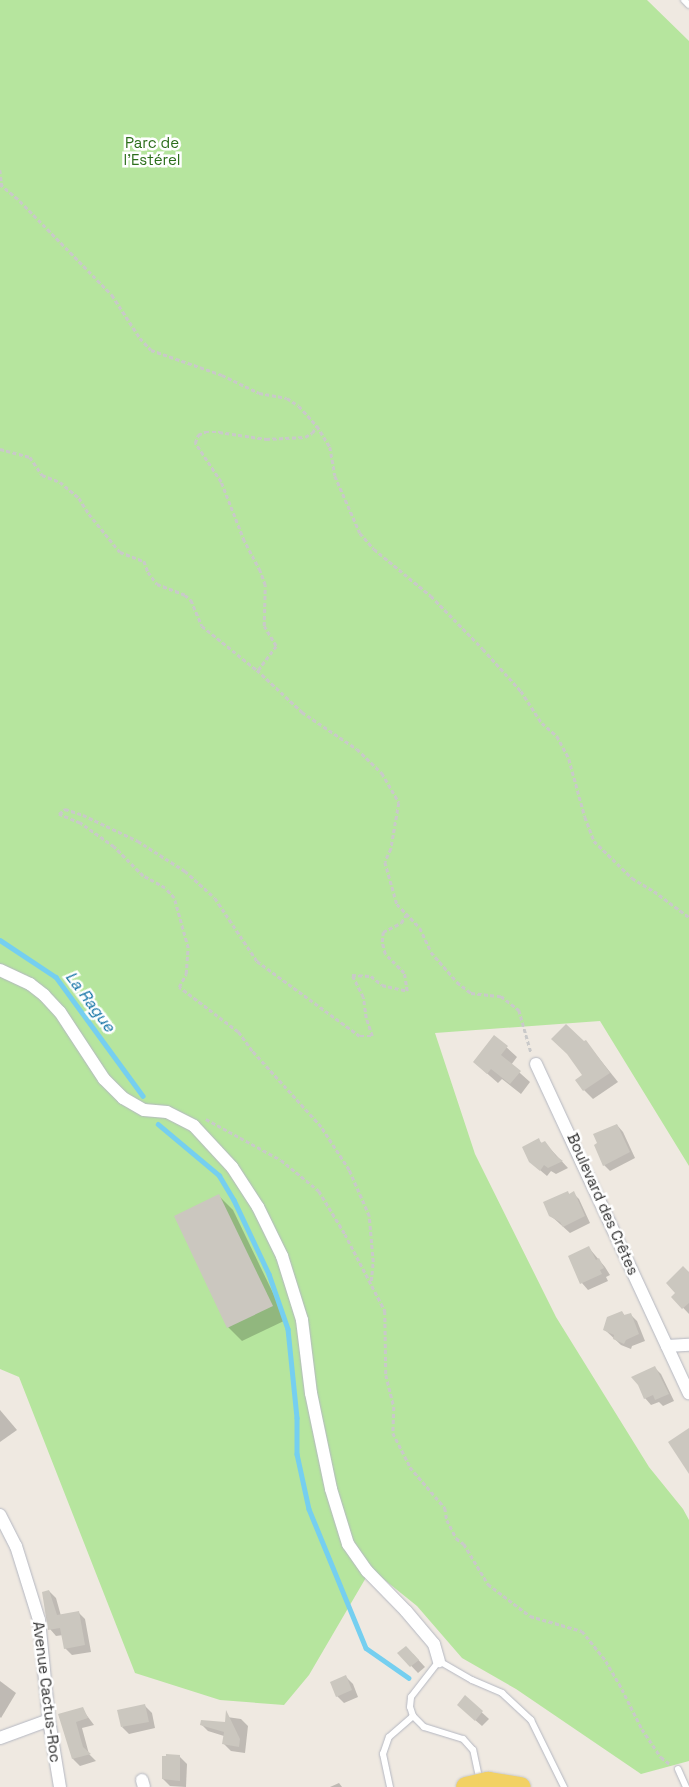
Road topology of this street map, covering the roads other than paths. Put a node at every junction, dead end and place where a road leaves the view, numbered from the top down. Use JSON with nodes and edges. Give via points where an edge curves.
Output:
{"nodes":[{"id":1,"x":684,"y":0,"type":"edge"},
{"id":2,"x":689,"y":5,"type":"edge"},
{"id":3,"x":0,"y":970,"type":"edge"},
{"id":4,"x":536,"y":1064,"type":"road end"},
{"id":5,"x":689,"y":1345,"type":"edge"},
{"id":6,"x":667,"y":1346,"type":"junction"},
{"id":7,"x":689,"y":1393,"type":"edge"},
{"id":8,"x":0,"y":1515,"type":"edge"},
{"id":9,"x":439,"y":1661,"type":"junction"},
{"id":10,"x":413,"y":1716,"type":"junction"},
{"id":11,"x":49,"y":1720,"type":"junction"},
{"id":12,"x":0,"y":1738,"type":"edge"},
{"id":13,"x":678,"y":1769,"type":"road end"},
{"id":14,"x":60,"y":1787,"type":"edge"},
{"id":15,"x":390,"y":1787,"type":"edge"},
{"id":16,"x":466,"y":1787,"type":"edge"},
{"id":17,"x":482,"y":1787,"type":"edge"},
{"id":18,"x":521,"y":1787,"type":"edge"},
{"id":19,"x":564,"y":1787,"type":"edge"},
{"id":20,"x":686,"y":1787,"type":"edge"}],
"edges":[{"from":1,"to":2,"type":"lane"},
{"from":3,"to":9,"type":"street","via":[[30,984],[44,995],[60,1012],[104,1079],[122,1098],[144,1110],[167,1112],[194,1126],[232,1168],[258,1207],[282,1256],[302,1320],[311,1394],[331,1489],[348,1544],[367,1571],[434,1644]]},
{"from":4,"to":6,"type":"street","name":"Boulevard des Crêtes"},
{"from":5,"to":6,"type":"street"},
{"from":6,"to":7,"type":"street","name":"Boulevard des Crêtes"},
{"from":8,"to":11,"type":"street","name":"Avenue Cactus-Roc","via":[[16,1546],[39,1620]]},
{"from":9,"to":10,"type":"lane","via":[[411,1697]]},
{"from":9,"to":19,"type":"lane","via":[[502,1692],[531,1720]]},
{"from":10,"to":15,"type":"lane","via":[[389,1737],[383,1754]]},
{"from":10,"to":17,"type":"lane","via":[[424,1727],[464,1739],[473,1750]]},
{"from":11,"to":12,"type":"street"},
{"from":11,"to":14,"type":"street","name":"Avenue Cactus-Roc"},
{"from":13,"to":20,"type":"lane"},
{"from":16,"to":18,"type":"main road","bridge":true,"via":[[488,1782]]}]}
